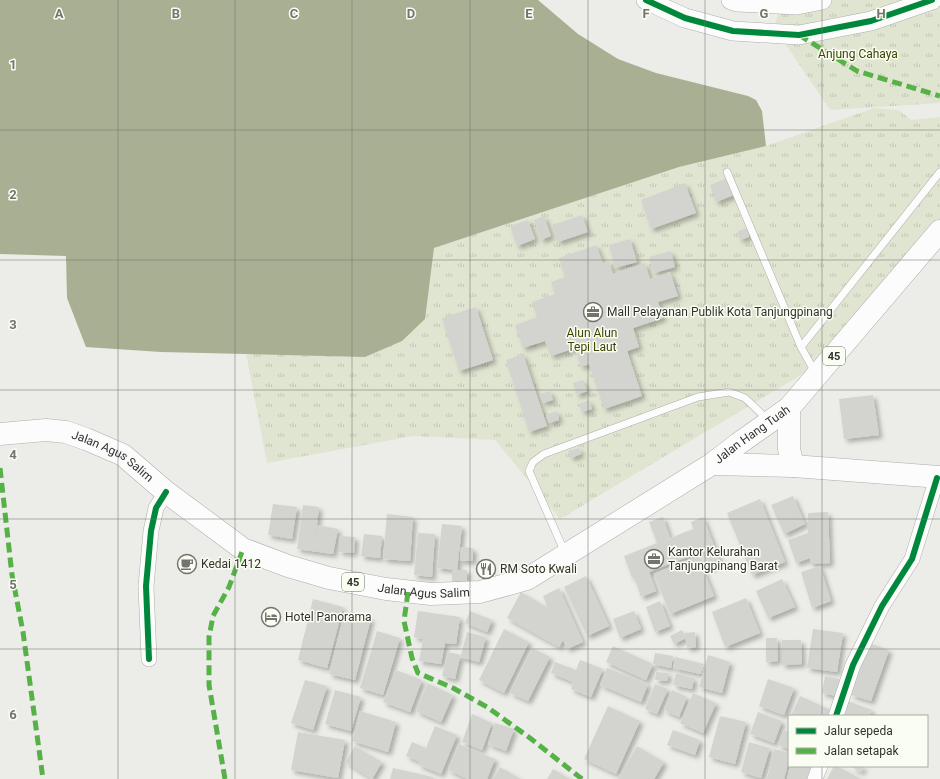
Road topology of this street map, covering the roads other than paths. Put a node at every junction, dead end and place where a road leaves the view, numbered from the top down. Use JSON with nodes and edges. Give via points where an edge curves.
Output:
{"nodes":[{"id":1,"x":646,"y":0,"type":"edge"},
{"id":2,"x":731,"y":0,"type":"edge"},
{"id":3,"x":822,"y":0,"type":"edge"},
{"id":4,"x":932,"y":0,"type":"edge"},
{"id":5,"x":727,"y":172,"type":"dead end"},
{"id":6,"x":940,"y":172,"type":"edge"},
{"id":7,"x":940,"y":232,"type":"edge"},
{"id":8,"x":801,"y":347,"type":"junction"},
{"id":9,"x":817,"y":376,"type":"junction"},
{"id":10,"x":789,"y":408,"type":"junction"},
{"id":11,"x":769,"y":422,"type":"junction"},
{"id":12,"x":0,"y":434,"type":"edge"},
{"id":13,"x":712,"y":464,"type":"junction"},
{"id":14,"x":793,"y":466,"type":"junction"},
{"id":15,"x":938,"y":478,"type":"edge"},
{"id":16,"x":166,"y":492,"type":"junction"},
{"id":17,"x":566,"y":555,"type":"junction"},
{"id":18,"x":150,"y":659,"type":"dead end"},
{"id":19,"x":836,"y":715,"type":"edge"},
{"id":20,"x":820,"y":767,"type":"edge"},
{"id":21,"x":815,"y":779,"type":"edge"}],
"edges":[{"from":1,"to":4,"type":"street","via":[[685,18],[733,31],[799,35],[871,21]]},
{"from":2,"to":3,"type":"street","via":[[797,5]]},
{"from":5,"to":8,"type":"lane"},
{"from":6,"to":8,"type":"lane"},
{"from":7,"to":9,"type":"highway","name":"Jalan Hang Tuah","number":"45"},
{"from":8,"to":9,"type":"lane"},
{"from":9,"to":10,"type":"highway","name":"Jalan Hang Tuah","number":"45"},
{"from":10,"to":11,"type":"highway","name":"Jalan Hang Tuah","number":"45"},
{"from":10,"to":14,"type":"highway","via":[[789,449]]},
{"from":11,"to":13,"type":"highway","name":"Jalan Hang Tuah","number":"45"},
{"from":11,"to":17,"type":"lane","via":[[744,398],[729,392],[721,393],[698,397],[544,454],[533,462],[529,471]]},
{"from":12,"to":16,"type":"highway","name":"Jalan Agus Salim","number":"45","via":[[46,430],[66,432],[123,455]]},
{"from":13,"to":14,"type":"highway","name":"Jalan Hang Tuah"},
{"from":13,"to":17,"type":"highway","name":"Jalan Agus Salim","number":"45"},
{"from":14,"to":15,"type":"highway","name":"Jalan Hang Tuah"},
{"from":15,"to":19,"type":"street","via":[[912,559],[882,606],[856,659]]},
{"from":16,"to":17,"type":"highway","name":"Jalan Agus Salim","number":"45","via":[[243,549],[316,574],[386,589],[431,594],[480,592],[527,579]]},
{"from":16,"to":18,"type":"street","via":[[156,508],[151,531],[146,586]]},
{"from":20,"to":21,"type":"street"}]}
